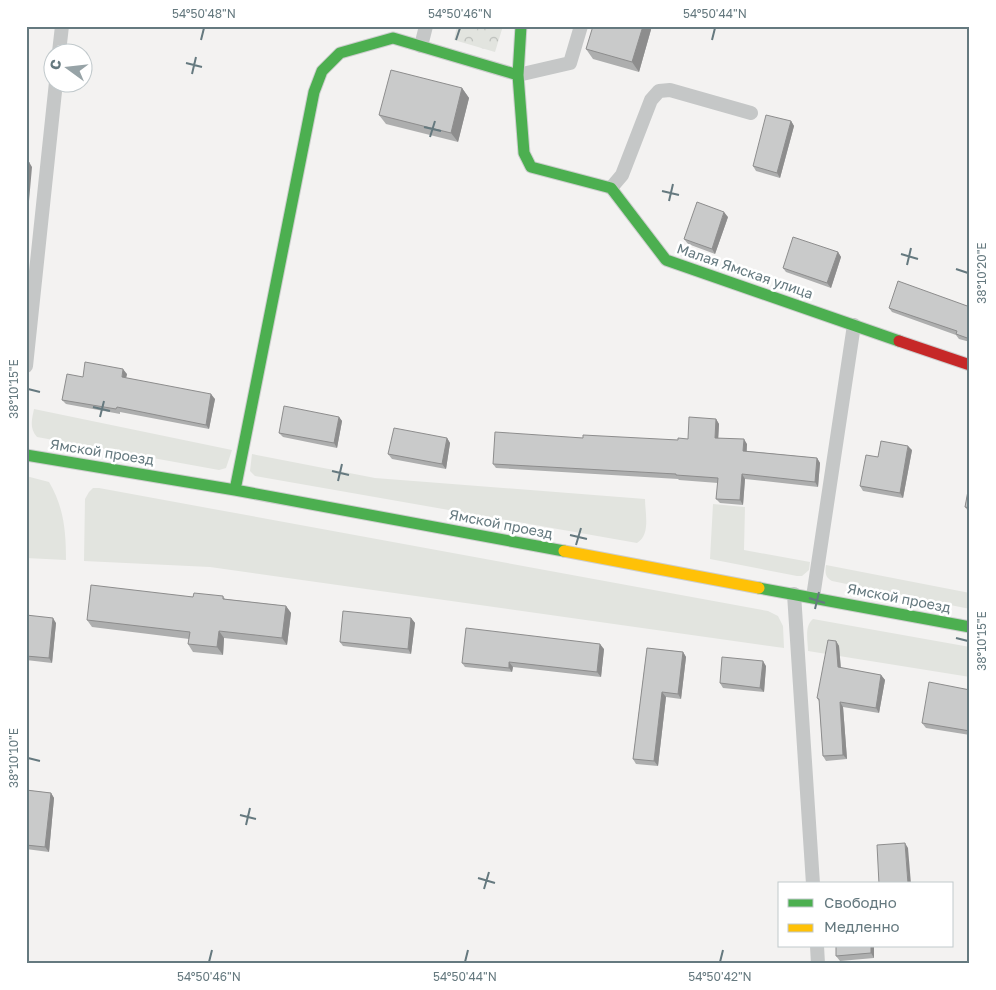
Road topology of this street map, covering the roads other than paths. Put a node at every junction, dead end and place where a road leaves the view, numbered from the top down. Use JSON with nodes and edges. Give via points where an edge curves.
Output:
{"nodes":[{"id":1,"x":62,"y":26,"type":"edge"},
{"id":2,"x":426,"y":26,"type":"edge"},
{"id":3,"x":521,"y":26,"type":"edge"},
{"id":4,"x":581,"y":26,"type":"edge"},
{"id":5,"x":60,"y":42,"type":"edge"},
{"id":6,"x":421,"y":46,"type":"junction"},
{"id":7,"x":518,"y":75,"type":"junction"},
{"id":8,"x":55,"y":92,"type":"edge"},
{"id":9,"x":751,"y":113,"type":"dead end"},
{"id":10,"x":611,"y":188,"type":"junction"},
{"id":11,"x":854,"y":325,"type":"junction"},
{"id":12,"x":970,"y":365,"type":"edge"},
{"id":13,"x":26,"y":366,"type":"edge"},
{"id":14,"x":26,"y":455,"type":"edge"},
{"id":15,"x":235,"y":490,"type":"junction"},
{"id":16,"x":794,"y":594,"type":"junction"},
{"id":17,"x":813,"y":597,"type":"junction"},
{"id":18,"x":970,"y":627,"type":"edge"},
{"id":19,"x":813,"y":882,"type":"edge"},
{"id":20,"x":817,"y":948,"type":"edge"},
{"id":21,"x":818,"y":964,"type":"edge"}],
"edges":[{"from":1,"to":5,"type":"lane"},
{"from":2,"to":6,"type":"lane"},
{"from":3,"to":7,"type":"street"},
{"from":4,"to":7,"type":"lane","via":[[570,63]]},
{"from":6,"to":7,"type":"street"},
{"from":6,"to":15,"type":"street","via":[[393,38],[340,53],[322,71],[314,92]]},
{"from":7,"to":10,"type":"street","via":[[524,153],[531,167]]},
{"from":8,"to":13,"type":"lane"},
{"from":9,"to":10,"type":"lane","via":[[670,90],[659,91],[651,100],[622,175]]},
{"from":10,"to":11,"type":"street","name":"Малая Ямская улица","via":[[666,260]]},
{"from":11,"to":12,"type":"street","name":"Малая Ямская улица"},
{"from":11,"to":17,"type":"lane"},
{"from":14,"to":15,"type":"street","name":"Ямской проезд"},
{"from":15,"to":16,"type":"street","name":"Ямской проезд"},
{"from":16,"to":17,"type":"street","name":"Ямской проезд"},
{"from":16,"to":19,"type":"lane"},
{"from":17,"to":18,"type":"street","name":"Ямской проезд"},
{"from":20,"to":21,"type":"lane"}]}
